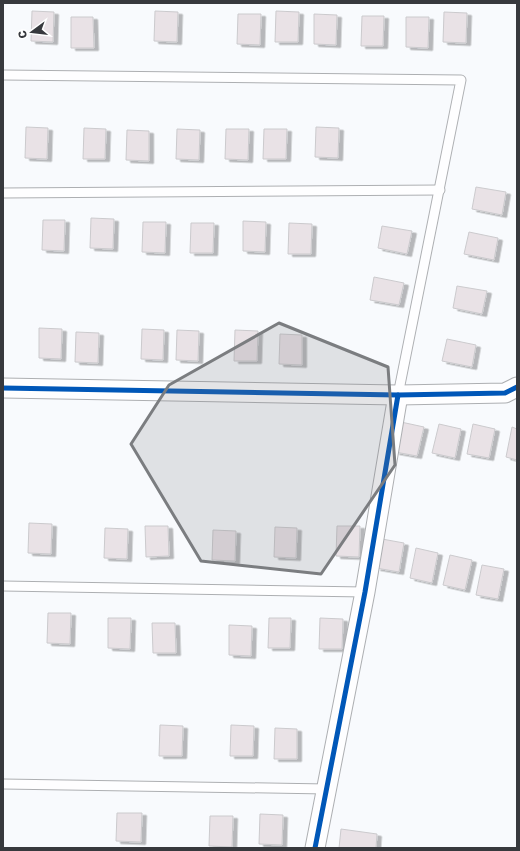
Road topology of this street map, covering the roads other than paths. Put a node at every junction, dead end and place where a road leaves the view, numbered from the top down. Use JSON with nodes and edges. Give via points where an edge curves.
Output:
{"nodes":[{"id":1,"x":3,"y":75,"type":"edge"},
{"id":2,"x":440,"y":190,"type":"junction"},
{"id":3,"x":3,"y":193,"type":"edge"},
{"id":4,"x":517,"y":387,"type":"edge"},
{"id":5,"x":3,"y":388,"type":"edge"},
{"id":6,"x":398,"y":394,"type":"junction"},
{"id":7,"x":3,"y":586,"type":"edge"},
{"id":8,"x":365,"y":592,"type":"junction"},
{"id":9,"x":3,"y":784,"type":"edge"},
{"id":10,"x":327,"y":789,"type":"junction"},
{"id":11,"x":315,"y":848,"type":"edge"}],
"edges":[{"from":1,"to":2,"type":"lane","via":[[461,80]]},
{"from":2,"to":3,"type":"lane"},
{"from":2,"to":6,"type":"lane"},
{"from":4,"to":6,"type":"street","via":[[505,394]]},
{"from":5,"to":6,"type":"street"},
{"from":6,"to":8,"type":"street"},
{"from":7,"to":8,"type":"lane"},
{"from":8,"to":10,"type":"street"},
{"from":9,"to":10,"type":"lane"},
{"from":10,"to":11,"type":"street"}]}
